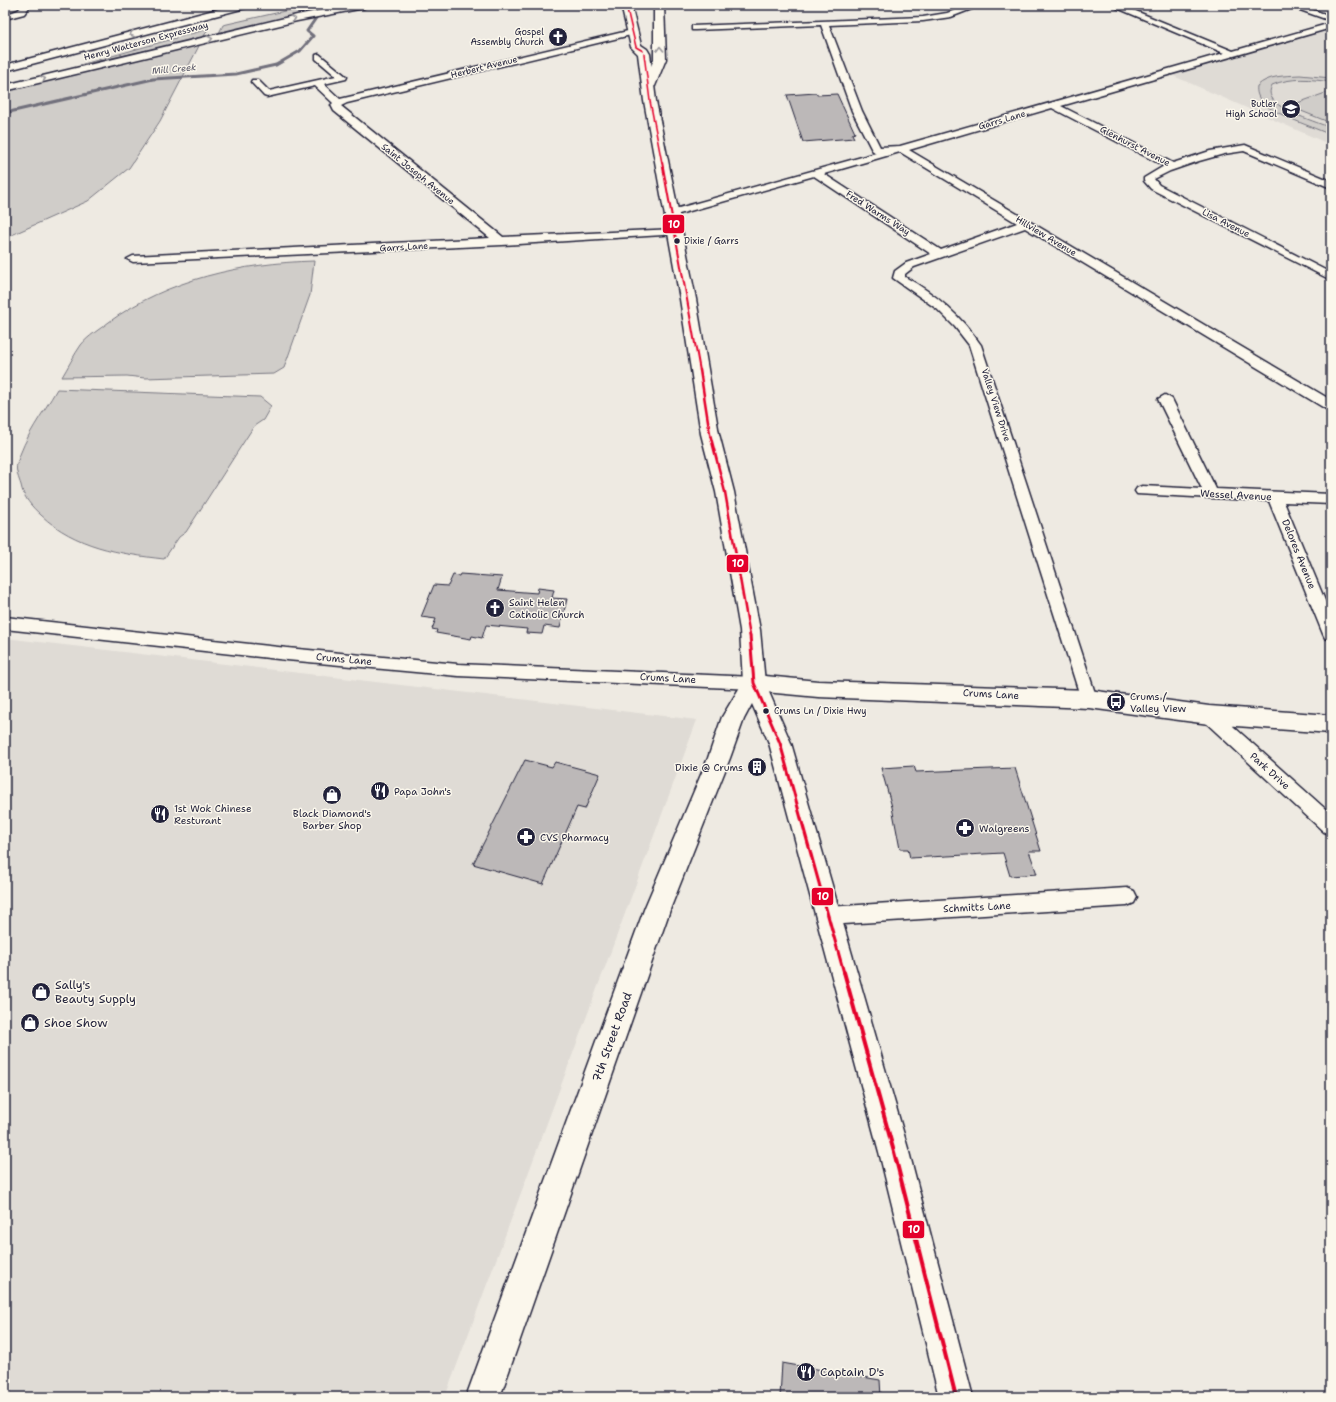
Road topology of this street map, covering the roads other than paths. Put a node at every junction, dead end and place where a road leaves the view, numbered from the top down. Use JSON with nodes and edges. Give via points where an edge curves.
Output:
{"nodes":[{"id":1,"x":27,"y":5,"type":"edge"},
{"id":2,"x":364,"y":5,"type":"edge"},
{"id":3,"x":626,"y":5,"type":"edge"},
{"id":4,"x":659,"y":5,"type":"edge"},
{"id":5,"x":978,"y":5,"type":"edge"},
{"id":6,"x":1114,"y":5,"type":"edge"},
{"id":7,"x":1290,"y":5,"type":"edge"},
{"id":8,"x":246,"y":8,"type":"edge"},
{"id":9,"x":5,"y":18,"type":"edge"},
{"id":10,"x":169,"y":19,"type":"junction"},
{"id":11,"x":1331,"y":19,"type":"edge"},
{"id":12,"x":824,"y":23,"type":"junction"},
{"id":13,"x":1331,"y":25,"type":"edge"},
{"id":14,"x":695,"y":28,"type":"dead end"},
{"id":15,"x":632,"y":32,"type":"junction"},
{"id":16,"x":1231,"y":53,"type":"junction"},
{"id":17,"x":319,"y":57,"type":"dead end"},
{"id":18,"x":5,"y":61,"type":"edge"},
{"id":19,"x":5,"y":68,"type":"edge"},
{"id":20,"x":5,"y":78,"type":"edge"},
{"id":21,"x":255,"y":82,"type":"dead end"},
{"id":22,"x":317,"y":83,"type":"junction"},
{"id":23,"x":649,"y":86,"type":"junction"},
{"id":24,"x":5,"y":88,"type":"edge"},
{"id":25,"x":338,"y":104,"type":"junction"},
{"id":26,"x":1053,"y":105,"type":"junction"},
{"id":27,"x":901,"y":149,"type":"junction"},
{"id":28,"x":1174,"y":167,"type":"junction"},
{"id":29,"x":816,"y":173,"type":"junction"},
{"id":30,"x":1331,"y":185,"type":"edge"},
{"id":31,"x":672,"y":213,"type":"junction"},
{"id":32,"x":1025,"y":224,"type":"junction"},
{"id":33,"x":675,"y":232,"type":"junction"},
{"id":34,"x":502,"y":242,"type":"junction"},
{"id":35,"x":939,"y":254,"type":"junction"},
{"id":36,"x":133,"y":259,"type":"dead end"},
{"id":37,"x":1331,"y":278,"type":"edge"},
{"id":38,"x":1165,"y":399,"type":"dead end"},
{"id":39,"x":1331,"y":406,"type":"edge"},
{"id":40,"x":1142,"y":491,"type":"dead end"},
{"id":41,"x":1211,"y":493,"type":"junction"},
{"id":42,"x":1275,"y":497,"type":"junction"},
{"id":43,"x":1331,"y":499,"type":"edge"},
{"id":44,"x":5,"y":623,"type":"edge"},
{"id":45,"x":1331,"y":634,"type":"edge"},
{"id":46,"x":754,"y":683,"type":"junction"},
{"id":47,"x":1089,"y":699,"type":"junction"},
{"id":48,"x":1210,"y":715,"type":"junction"},
{"id":49,"x":1331,"y":724,"type":"edge"},
{"id":50,"x":1331,"y":826,"type":"edge"},
{"id":51,"x":1127,"y":897,"type":"dead end"},
{"id":52,"x":828,"y":916,"type":"junction"},
{"id":53,"x":483,"y":1397,"type":"edge"},
{"id":54,"x":956,"y":1397,"type":"edge"}],
"edges":[{"from":1,"to":9,"type":"street","via":[[18,14]]},
{"from":24,"to":2,"type":"main road","one_way":true,"via":[[255,28]]},
{"from":3,"to":15,"type":"main road"},
{"from":23,"to":4,"type":"main road","one_way":true,"via":[[660,59]]},
{"from":5,"to":12,"type":"street","via":[[937,18]]},
{"from":6,"to":16,"type":"street"},
{"from":7,"to":11,"type":"street"},
{"from":8,"to":10,"type":"main road"},
{"from":8,"to":20,"type":"main road","name":"Henry Watterson Expressway","via":[[181,31]]},
{"from":10,"to":18,"type":"main road"},
{"from":10,"to":19,"type":"main road","one_way":true},
{"from":12,"to":14,"type":"street"},
{"from":12,"to":27,"type":"street","via":[[857,111],[876,150]]},
{"from":13,"to":16,"type":"street","name":"Garrs Lane"},
{"from":15,"to":23,"type":"main road","via":[[636,47],[645,46]]},
{"from":15,"to":25,"type":"street","name":"Herbert Avenue"},
{"from":16,"to":26,"type":"street","name":"Garrs Lane"},
{"from":17,"to":22,"type":"street","via":[[343,76]]},
{"from":21,"to":22,"type":"street","via":[[267,94]]},
{"from":22,"to":25,"type":"street","name":"Saint Joseph Avenue"},
{"from":23,"to":31,"type":"main road","via":[[654,125]]},
{"from":25,"to":34,"type":"street","name":"Saint Joseph Avenue","via":[[337,109]]},
{"from":26,"to":27,"type":"street","name":"Garrs Lane"},
{"from":26,"to":28,"type":"street","name":"Glenhurst Avenue"},
{"from":27,"to":29,"type":"street","name":"Garrs Lane"},
{"from":27,"to":32,"type":"street","name":"Hillview Avenue"},
{"from":28,"to":30,"type":"street","name":"Glenhurst Avenue","via":[[1232,148],[1245,148]]},
{"from":28,"to":37,"type":"street","name":"Lisa Avenue","via":[[1153,175],[1149,181],[1155,187]]},
{"from":29,"to":31,"type":"street","name":"Garrs Lane"},
{"from":29,"to":35,"type":"street","name":"Fred Warms Way"},
{"from":31,"to":33,"type":"main road"},
{"from":32,"to":35,"type":"street","name":"Valley View Drive"},
{"from":32,"to":39,"type":"street","name":"Hillview Avenue"},
{"from":33,"to":34,"type":"street","name":"Garrs Lane"},
{"from":33,"to":46,"type":"main road","via":[[710,434],[725,492],[750,630]]},
{"from":34,"to":36,"type":"street","name":"Garrs Lane"},
{"from":35,"to":47,"type":"street","name":"Valley View Drive","via":[[910,265],[899,273],[899,278],[951,315],[975,345]]},
{"from":38,"to":41,"type":"street"},
{"from":40,"to":41,"type":"street","name":"Wessel Avenue"},
{"from":41,"to":42,"type":"street","name":"Wessel Avenue"},
{"from":42,"to":43,"type":"street","name":"Wessel Avenue"},
{"from":42,"to":45,"type":"street","name":"Delores Avenue"},
{"from":44,"to":46,"type":"street","name":"Crums Lane","via":[[287,654],[465,670]]},
{"from":46,"to":47,"type":"main road","name":"Crums Lane","via":[[818,689]]},
{"from":46,"to":52,"type":"main road","via":[[780,742]]},
{"from":46,"to":53,"type":"main road","name":"7th Street Road","via":[[731,722],[719,758],[658,907]]},
{"from":47,"to":48,"type":"main road","name":"Crums Lane"},
{"from":48,"to":49,"type":"main road","name":"Crums Lane"},
{"from":48,"to":50,"type":"street","name":"Park Drive"},
{"from":51,"to":52,"type":"street","name":"Schmitts Lane"},
{"from":52,"to":54,"type":"main road","via":[[894,1152]]}]}
